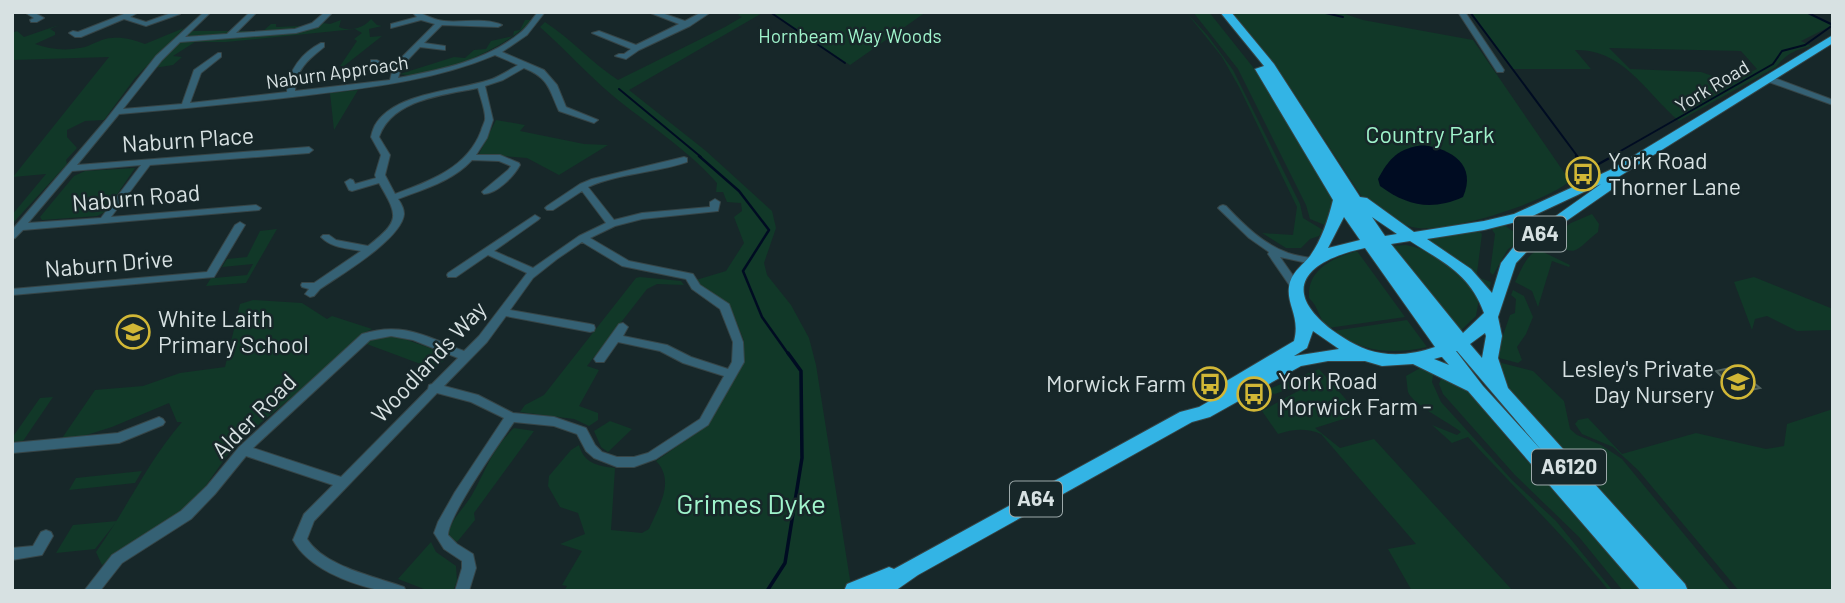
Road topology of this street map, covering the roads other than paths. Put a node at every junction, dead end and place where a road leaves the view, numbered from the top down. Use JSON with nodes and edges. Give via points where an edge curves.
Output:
{"nodes":[{"id":1,"x":27,"y":12,"type":"edge"},
{"id":2,"x":136,"y":12,"type":"edge"},
{"id":3,"x":208,"y":12,"type":"edge"},
{"id":4,"x":254,"y":12,"type":"edge"},
{"id":5,"x":330,"y":12,"type":"edge"},
{"id":6,"x":542,"y":12,"type":"edge"},
{"id":7,"x":651,"y":12,"type":"edge"},
{"id":8,"x":708,"y":12,"type":"edge"},
{"id":9,"x":1213,"y":12,"type":"edge"},
{"id":10,"x":1225,"y":12,"type":"edge"},
{"id":11,"x":1461,"y":12,"type":"edge"},
{"id":12,"x":176,"y":13,"type":"edge"},
{"id":13,"x":418,"y":15,"type":"edge"},
{"id":14,"x":123,"y":17,"type":"junction"},
{"id":15,"x":34,"y":20,"type":"dead end"},
{"id":16,"x":440,"y":23,"type":"junction"},
{"id":17,"x":687,"y":24,"type":"junction"},
{"id":18,"x":498,"y":25,"type":"dead end"},
{"id":19,"x":394,"y":26,"type":"dead end"},
{"id":20,"x":74,"y":33,"type":"dead end"},
{"id":21,"x":596,"y":33,"type":"dead end"},
{"id":22,"x":228,"y":37,"type":"junction"},
{"id":23,"x":1833,"y":38,"type":"edge"},
{"id":24,"x":177,"y":40,"type":"junction"},
{"id":25,"x":321,"y":45,"type":"dead end"},
{"id":26,"x":418,"y":45,"type":"junction"},
{"id":27,"x":442,"y":48,"type":"dead end"},
{"id":28,"x":636,"y":48,"type":"junction"},
{"id":29,"x":495,"y":52,"type":"junction"},
{"id":30,"x":218,"y":55,"type":"dead end"},
{"id":31,"x":619,"y":56,"type":"dead end"},
{"id":32,"x":374,"y":62,"type":"dead end"},
{"id":33,"x":525,"y":64,"type":"junction"},
{"id":34,"x":398,"y":65,"type":"junction"},
{"id":35,"x":1500,"y":69,"type":"dead end"},
{"id":36,"x":1769,"y":79,"type":"junction"},
{"id":37,"x":393,"y":81,"type":"junction"},
{"id":38,"x":481,"y":84,"type":"junction"},
{"id":39,"x":291,"y":94,"type":"junction"},
{"id":40,"x":1833,"y":103,"type":"edge"},
{"id":41,"x":185,"y":106,"type":"junction"},
{"id":42,"x":117,"y":113,"type":"junction"},
{"id":43,"x":594,"y":120,"type":"dead end"},
{"id":44,"x":309,"y":150,"type":"dead end"},
{"id":45,"x":471,"y":157,"type":"junction"},
{"id":46,"x":684,"y":160,"type":"dead end"},
{"id":47,"x":147,"y":163,"type":"junction"},
{"id":48,"x":71,"y":168,"type":"junction"},
{"id":49,"x":1615,"y":173,"type":"junction"},
{"id":50,"x":381,"y":180,"type":"junction"},
{"id":51,"x":570,"y":180,"type":"dead end"},
{"id":52,"x":350,"y":183,"type":"dead end"},
{"id":53,"x":583,"y":186,"type":"junction"},
{"id":54,"x":487,"y":192,"type":"dead end"},
{"id":55,"x":1345,"y":195,"type":"junction"},
{"id":56,"x":392,"y":198,"type":"junction"},
{"id":57,"x":718,"y":207,"type":"dead end"},
{"id":58,"x":550,"y":208,"type":"dead end"},
{"id":59,"x":1223,"y":208,"type":"dead end"},
{"id":60,"x":104,"y":220,"type":"junction"},
{"id":61,"x":532,"y":224,"type":"dead end"},
{"id":62,"x":612,"y":224,"type":"junction"},
{"id":63,"x":20,"y":227,"type":"junction"},
{"id":64,"x":12,"y":236,"type":"edge"},
{"id":65,"x":326,"y":237,"type":"dead end"},
{"id":66,"x":582,"y":238,"type":"junction"},
{"id":67,"x":1412,"y":238,"type":"junction"},
{"id":68,"x":1375,"y":243,"type":"junction"},
{"id":69,"x":368,"y":249,"type":"junction"},
{"id":70,"x":487,"y":251,"type":"junction"},
{"id":71,"x":1271,"y":251,"type":"junction"},
{"id":72,"x":1314,"y":260,"type":"junction"},
{"id":73,"x":534,"y":272,"type":"junction"},
{"id":74,"x":210,"y":275,"type":"joint"},
{"id":75,"x":452,"y":275,"type":"dead end"},
{"id":76,"x":1296,"y":287,"type":"junction"},
{"id":77,"x":311,"y":289,"type":"dead end"},
{"id":78,"x":12,"y":292,"type":"edge"},
{"id":79,"x":1301,"y":309,"type":"junction"},
{"id":80,"x":565,"y":312,"type":"dead end"},
{"id":81,"x":503,"y":313,"type":"junction"},
{"id":82,"x":1491,"y":316,"type":"junction"},
{"id":83,"x":558,"y":322,"type":"junction"},
{"id":84,"x":623,"y":327,"type":"dead end"},
{"id":85,"x":590,"y":328,"type":"dead end"},
{"id":86,"x":615,"y":338,"type":"junction"},
{"id":87,"x":1453,"y":347,"type":"junction"},
{"id":88,"x":465,"y":356,"type":"junction"},
{"id":89,"x":1368,"y":356,"type":"junction"},
{"id":90,"x":1413,"y":358,"type":"junction"},
{"id":91,"x":600,"y":359,"type":"dead end"},
{"id":92,"x":730,"y":374,"type":"junction"},
{"id":93,"x":433,"y":388,"type":"junction"},
{"id":94,"x":1477,"y":390,"type":"junction"},
{"id":95,"x":1502,"y":394,"type":"junction"},
{"id":96,"x":1186,"y":417,"type":"junction"},
{"id":97,"x":511,"y":418,"type":"junction"},
{"id":98,"x":159,"y":422,"type":"dead end"},
{"id":99,"x":12,"y":449,"type":"edge"},
{"id":100,"x":243,"y":450,"type":"junction"},
{"id":101,"x":343,"y":483,"type":"junction"},
{"id":102,"x":47,"y":536,"type":"dead end"},
{"id":103,"x":12,"y":554,"type":"edge"},
{"id":104,"x":911,"y":569,"type":"junction"},
{"id":105,"x":91,"y":591,"type":"edge"},
{"id":106,"x":398,"y":591,"type":"edge"},
{"id":107,"x":461,"y":591,"type":"edge"},
{"id":108,"x":855,"y":591,"type":"edge"},
{"id":109,"x":878,"y":591,"type":"edge"},
{"id":110,"x":1654,"y":591,"type":"edge"},
{"id":111,"x":1678,"y":591,"type":"edge"}],
"edges":[{"from":1,"to":15,"type":"street","via":[[40,18]]},
{"from":2,"to":14,"type":"street"},
{"from":3,"to":24,"type":"street"},
{"from":4,"to":22,"type":"street"},
{"from":5,"to":22,"type":"street","via":[[315,25],[296,31]]},
{"from":6,"to":29,"type":"street","name":"Naburn Approach","via":[[530,29]]},
{"from":7,"to":17,"type":"street"},
{"from":8,"to":17,"type":"street"},
{"from":9,"to":55,"type":"highway","number":"A6120","via":[[1261,69]]},
{"from":10,"to":55,"type":"highway","number":"A6120","via":[[1287,89]]},
{"from":11,"to":35,"type":"street"},
{"from":12,"to":14,"type":"street","via":[[146,24]]},
{"from":13,"to":16,"type":"street"},
{"from":13,"to":19,"type":"street"},
{"from":14,"to":20,"type":"street"},
{"from":16,"to":18,"type":"street"},
{"from":16,"to":26,"type":"street"},
{"from":17,"to":28,"type":"street"},
{"from":21,"to":28,"type":"street"},
{"from":22,"to":24,"type":"street"},
{"from":23,"to":36,"type":"highway","name":"York Road","number":"A64"},
{"from":24,"to":42,"type":"street"},
{"from":25,"to":39,"type":"street","via":[[291,76]]},
{"from":26,"to":27,"type":"street"},
{"from":26,"to":34,"type":"street"},
{"from":28,"to":31,"type":"street","via":[[626,57]]},
{"from":29,"to":33,"type":"street"},
{"from":29,"to":37,"type":"street","name":"Naburn Approach","via":[[453,68]]},
{"from":30,"to":41,"type":"street","via":[[197,72]]},
{"from":32,"to":34,"type":"street"},
{"from":33,"to":38,"type":"street"},
{"from":33,"to":43,"type":"street","via":[[548,78],[562,109]]},
{"from":34,"to":37,"type":"street"},
{"from":36,"to":40,"type":"street"},
{"from":36,"to":49,"type":"highway","name":"York Road","number":"A64"},
{"from":37,"to":39,"type":"street","name":"Naburn Approach"},
{"from":38,"to":45,"type":"street","via":[[489,120]]},
{"from":38,"to":50,"type":"street","via":[[435,93],[390,114],[375,137],[387,157]]},
{"from":39,"to":41,"type":"street","name":"Naburn Approach"},
{"from":41,"to":42,"type":"street","name":"Naburn Approach"},
{"from":42,"to":48,"type":"street"},
{"from":44,"to":47,"type":"street","name":"Naburn Place"},
{"from":45,"to":54,"type":"street","via":[[500,158],[516,165]]},
{"from":45,"to":56,"type":"street","via":[[451,175]]},
{"from":46,"to":53,"type":"street","via":[[616,173]]},
{"from":47,"to":48,"type":"street","name":"Naburn Place"},
{"from":47,"to":60,"type":"street"},
{"from":48,"to":63,"type":"street"},
{"from":49,"to":67,"type":"highway","name":"York Road","number":"A64","via":[[1529,214]]},
{"from":49,"to":82,"type":"highway","name":"York Road","number":"A64","via":[[1606,187],[1513,256]]},
{"from":50,"to":52,"type":"street","via":[[352,188]]},
{"from":50,"to":56,"type":"street"},
{"from":51,"to":53,"type":"street"},
{"from":53,"to":58,"type":"street"},
{"from":53,"to":62,"type":"street"},
{"from":55,"to":67,"type":"highway","number":"A6120"},
{"from":55,"to":68,"type":"highway","number":"A6120"},
{"from":55,"to":72,"type":"highway","via":[[1337,222]]},
{"from":56,"to":69,"type":"street","via":[[399,214],[395,224]]},
{"from":57,"to":62,"type":"street","name":"Woodlands Way"},
{"from":59,"to":71,"type":"street"},
{"from":60,"to":63,"type":"street","name":"Naburn Road"},
{"from":60,"to":74,"type":"street","name":"Naburn Road","via":[[253,208]]},
{"from":61,"to":70,"type":"street"},
{"from":62,"to":66,"type":"street","name":"Woodlands Way"},
{"from":63,"to":64,"type":"street"},
{"from":65,"to":69,"type":"street","via":[[334,243]]},
{"from":66,"to":73,"type":"street","name":"Woodlands Way"},
{"from":66,"to":92,"type":"street","via":[[626,264],[689,276],[696,287],[724,307],[738,342],[738,362]]},
{"from":67,"to":68,"type":"highway"},
{"from":67,"to":82,"type":"highway","via":[[1478,284]]},
{"from":68,"to":72,"type":"highway"},
{"from":68,"to":87,"type":"highway","number":"A6120"},
{"from":69,"to":77,"type":"street"},
{"from":70,"to":73,"type":"street"},
{"from":70,"to":75,"type":"street"},
{"from":71,"to":72,"type":"street"},
{"from":71,"to":76,"type":"street"},
{"from":72,"to":76,"type":"highway"},
{"from":73,"to":81,"type":"street","name":"Woodlands Way"},
{"from":74,"to":78,"type":"street","name":"Naburn Drive"},
{"from":76,"to":79,"type":"highway"},
{"from":79,"to":89,"type":"highway","via":[[1329,336]]},
{"from":79,"to":96,"type":"highway","number":"A64","via":[[1306,327],[1301,345],[1196,406]]},
{"from":80,"to":83,"type":"street"},
{"from":81,"to":83,"type":"street"},
{"from":81,"to":88,"type":"street","name":"Woodlands Way"},
{"from":82,"to":87,"type":"highway"},
{"from":82,"to":95,"type":"highway","number":"A6120","via":[[1490,358]]},
{"from":83,"to":85,"type":"street"},
{"from":84,"to":86,"type":"street"},
{"from":86,"to":91,"type":"street"},
{"from":86,"to":92,"type":"street","via":[[663,348]]},
{"from":87,"to":90,"type":"highway"},
{"from":87,"to":94,"type":"highway","number":"A6120"},
{"from":87,"to":95,"type":"highway","number":"A6120"},
{"from":88,"to":93,"type":"street","name":"Woodlands Way"},
{"from":88,"to":100,"type":"street","name":"Alder Road","via":[[398,332],[378,332],[358,343]]},
{"from":89,"to":90,"type":"highway"},
{"from":89,"to":96,"type":"highway","number":"A64","via":[[1305,359]]},
{"from":90,"to":94,"type":"highway","number":"A6120"},
{"from":92,"to":97,"type":"street","via":[[704,422],[652,456],[634,462],[598,456],[582,431],[569,425]]},
{"from":93,"to":97,"type":"street","via":[[474,398]]},
{"from":93,"to":101,"type":"street","name":"Woodlands Way"},
{"from":94,"to":110,"type":"highway","number":"A6120"},
{"from":95,"to":111,"type":"highway","number":"A6120"},
{"from":96,"to":104,"type":"highway","number":"A64"},
{"from":97,"to":107,"type":"street","via":[[440,529],[446,544],[468,558]]},
{"from":98,"to":99,"type":"street","via":[[119,438]]},
{"from":100,"to":101,"type":"street"},
{"from":100,"to":105,"type":"street","name":"Alder Road","via":[[186,515],[117,559]]},
{"from":101,"to":106,"type":"street","name":"Woodlands Way","via":[[309,518],[301,532],[304,550],[317,561]]},
{"from":102,"to":103,"type":"street","via":[[37,551]]},
{"from":104,"to":108,"type":"highway","number":"A64"},
{"from":104,"to":109,"type":"highway","number":"A64"}]}
